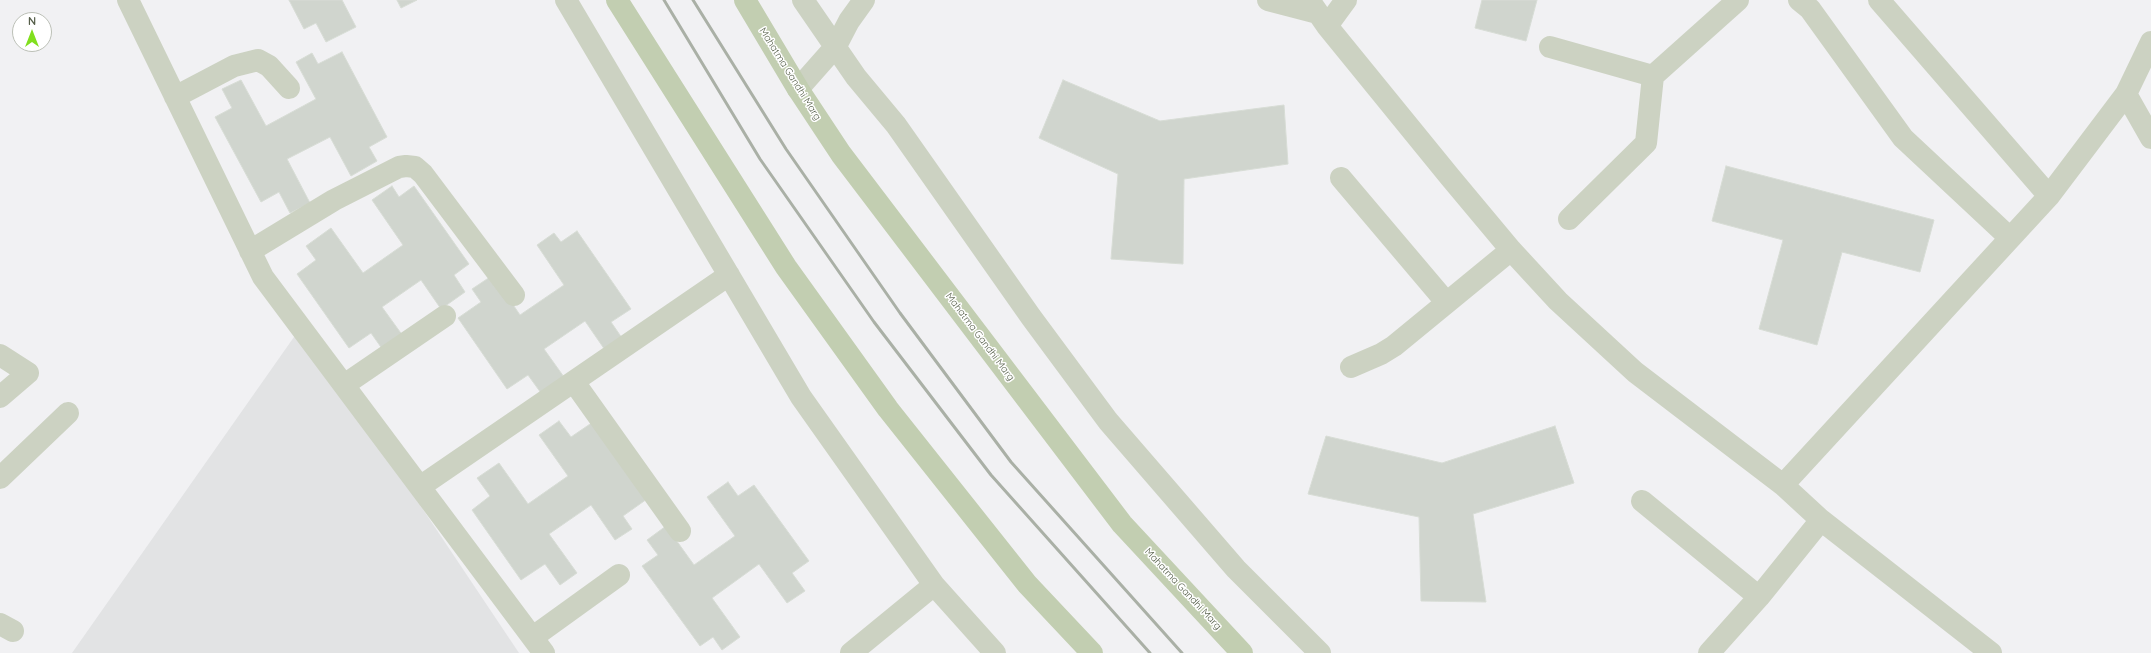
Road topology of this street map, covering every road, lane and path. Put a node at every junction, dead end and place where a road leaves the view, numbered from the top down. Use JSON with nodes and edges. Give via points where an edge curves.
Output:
{"nodes":[{"id":1,"x":128,"y":0,"type":"edge"},
{"id":2,"x":566,"y":0,"type":"edge"},
{"id":3,"x":617,"y":0,"type":"edge"},
{"id":4,"x":745,"y":0,"type":"edge"},
{"id":5,"x":803,"y":0,"type":"edge"},
{"id":6,"x":864,"y":0,"type":"edge"},
{"id":7,"x":1268,"y":0,"type":"edge"},
{"id":8,"x":1346,"y":0,"type":"edge"},
{"id":9,"x":1738,"y":0,"type":"edge"},
{"id":10,"x":1799,"y":0,"type":"edge"},
{"id":11,"x":1879,"y":0,"type":"edge"},
{"id":12,"x":1318,"y":13,"type":"edge"},
{"id":13,"x":2151,"y":42,"type":"edge"},
{"id":14,"x":836,"y":46,"type":"junction"},
{"id":15,"x":1550,"y":47,"type":"dead end"},
{"id":16,"x":1653,"y":76,"type":"junction"},
{"id":17,"x":289,"y":88,"type":"dead end"},
{"id":18,"x":798,"y":89,"type":"junction"},
{"id":19,"x":2126,"y":94,"type":"junction"},
{"id":20,"x":175,"y":97,"type":"junction"},
{"id":21,"x":2151,"y":138,"type":"edge"},
{"id":22,"x":1341,"y":178,"type":"dead end"},
{"id":23,"x":2049,"y":196,"type":"junction"},
{"id":24,"x":1569,"y":219,"type":"dead end"},
{"id":25,"x":2010,"y":238,"type":"junction"},
{"id":26,"x":1511,"y":250,"type":"junction"},
{"id":27,"x":250,"y":251,"type":"junction"},
{"id":28,"x":729,"y":275,"type":"junction"},
{"id":29,"x":514,"y":295,"type":"dead end"},
{"id":30,"x":1446,"y":302,"type":"junction"},
{"id":31,"x":445,"y":316,"type":"dead end"},
{"id":32,"x":0,"y":355,"type":"edge"},
{"id":33,"x":1351,"y":367,"type":"dead end"},
{"id":34,"x":574,"y":382,"type":"junction"},
{"id":35,"x":344,"y":385,"type":"junction"},
{"id":36,"x":0,"y":397,"type":"edge"},
{"id":37,"x":68,"y":413,"type":"dead end"},
{"id":38,"x":0,"y":478,"type":"edge"},
{"id":39,"x":1783,"y":485,"type":"junction"},
{"id":40,"x":420,"y":486,"type":"junction"},
{"id":41,"x":1642,"y":501,"type":"dead end"},
{"id":42,"x":1821,"y":520,"type":"junction"},
{"id":43,"x":680,"y":531,"type":"dead end"},
{"id":44,"x":619,"y":575,"type":"dead end"},
{"id":45,"x":934,"y":585,"type":"junction"},
{"id":46,"x":1760,"y":597,"type":"junction"},
{"id":47,"x":539,"y":645,"type":"edge"},
{"id":48,"x":851,"y":653,"type":"edge"},
{"id":49,"x":995,"y":653,"type":"edge"},
{"id":50,"x":1092,"y":653,"type":"edge"},
{"id":51,"x":1242,"y":653,"type":"edge"},
{"id":52,"x":1320,"y":653,"type":"edge"},
{"id":53,"x":1709,"y":653,"type":"edge"},
{"id":54,"x":1992,"y":653,"type":"edge"}],
"edges":[{"from":1,"to":20,"type":"street"},
{"from":2,"to":28,"type":"street"},
{"from":3,"to":50,"type":"main road","via":[[786,267],[888,410],[1026,584]]},
{"from":4,"to":18,"type":"main road","name":"Mahatma Gandhi Marg"},
{"from":5,"to":14,"type":"street"},
{"from":6,"to":14,"type":"street"},
{"from":7,"to":12,"type":"street"},
{"from":8,"to":12,"type":"street"},
{"from":9,"to":16,"type":"street"},
{"from":10,"to":25,"type":"street","via":[[1810,9],[1903,138]]},
{"from":11,"to":23,"type":"street"},
{"from":12,"to":26,"type":"street"},
{"from":13,"to":19,"type":"street"},
{"from":14,"to":18,"type":"street"},
{"from":14,"to":52,"type":"street","via":[[856,77],[896,126],[1108,421],[1236,569]]},
{"from":15,"to":16,"type":"street"},
{"from":16,"to":24,"type":"street","via":[[1646,143]]},
{"from":17,"to":20,"type":"street","via":[[269,66],[258,60],[234,66]]},
{"from":18,"to":51,"type":"main road","name":"Mahatma Gandhi Marg","via":[[841,154],[1122,524]]},
{"from":19,"to":21,"type":"street"},
{"from":19,"to":23,"type":"street"},
{"from":20,"to":27,"type":"street"},
{"from":22,"to":30,"type":"street"},
{"from":23,"to":25,"type":"street"},
{"from":25,"to":39,"type":"street"},
{"from":26,"to":30,"type":"street"},
{"from":26,"to":39,"type":"street","via":[[1558,302],[1635,372]]},
{"from":27,"to":29,"type":"street","via":[[334,200],[399,167],[415,167],[423,174]]},
{"from":27,"to":35,"type":"street","via":[[263,277]]},
{"from":28,"to":34,"type":"street"},
{"from":28,"to":45,"type":"street","via":[[801,397]]},
{"from":30,"to":33,"type":"street","via":[[1394,346]]},
{"from":31,"to":35,"type":"street"},
{"from":32,"to":36,"type":"street","via":[[28,373]]},
{"from":34,"to":40,"type":"street"},
{"from":34,"to":43,"type":"street"},
{"from":35,"to":40,"type":"street"},
{"from":37,"to":38,"type":"street"},
{"from":39,"to":42,"type":"street"},
{"from":40,"to":47,"type":"street"},
{"from":41,"to":46,"type":"street"},
{"from":42,"to":46,"type":"street"},
{"from":42,"to":54,"type":"street"},
{"from":44,"to":47,"type":"street"},
{"from":45,"to":48,"type":"street"},
{"from":45,"to":49,"type":"street"},
{"from":46,"to":53,"type":"street"}]}
